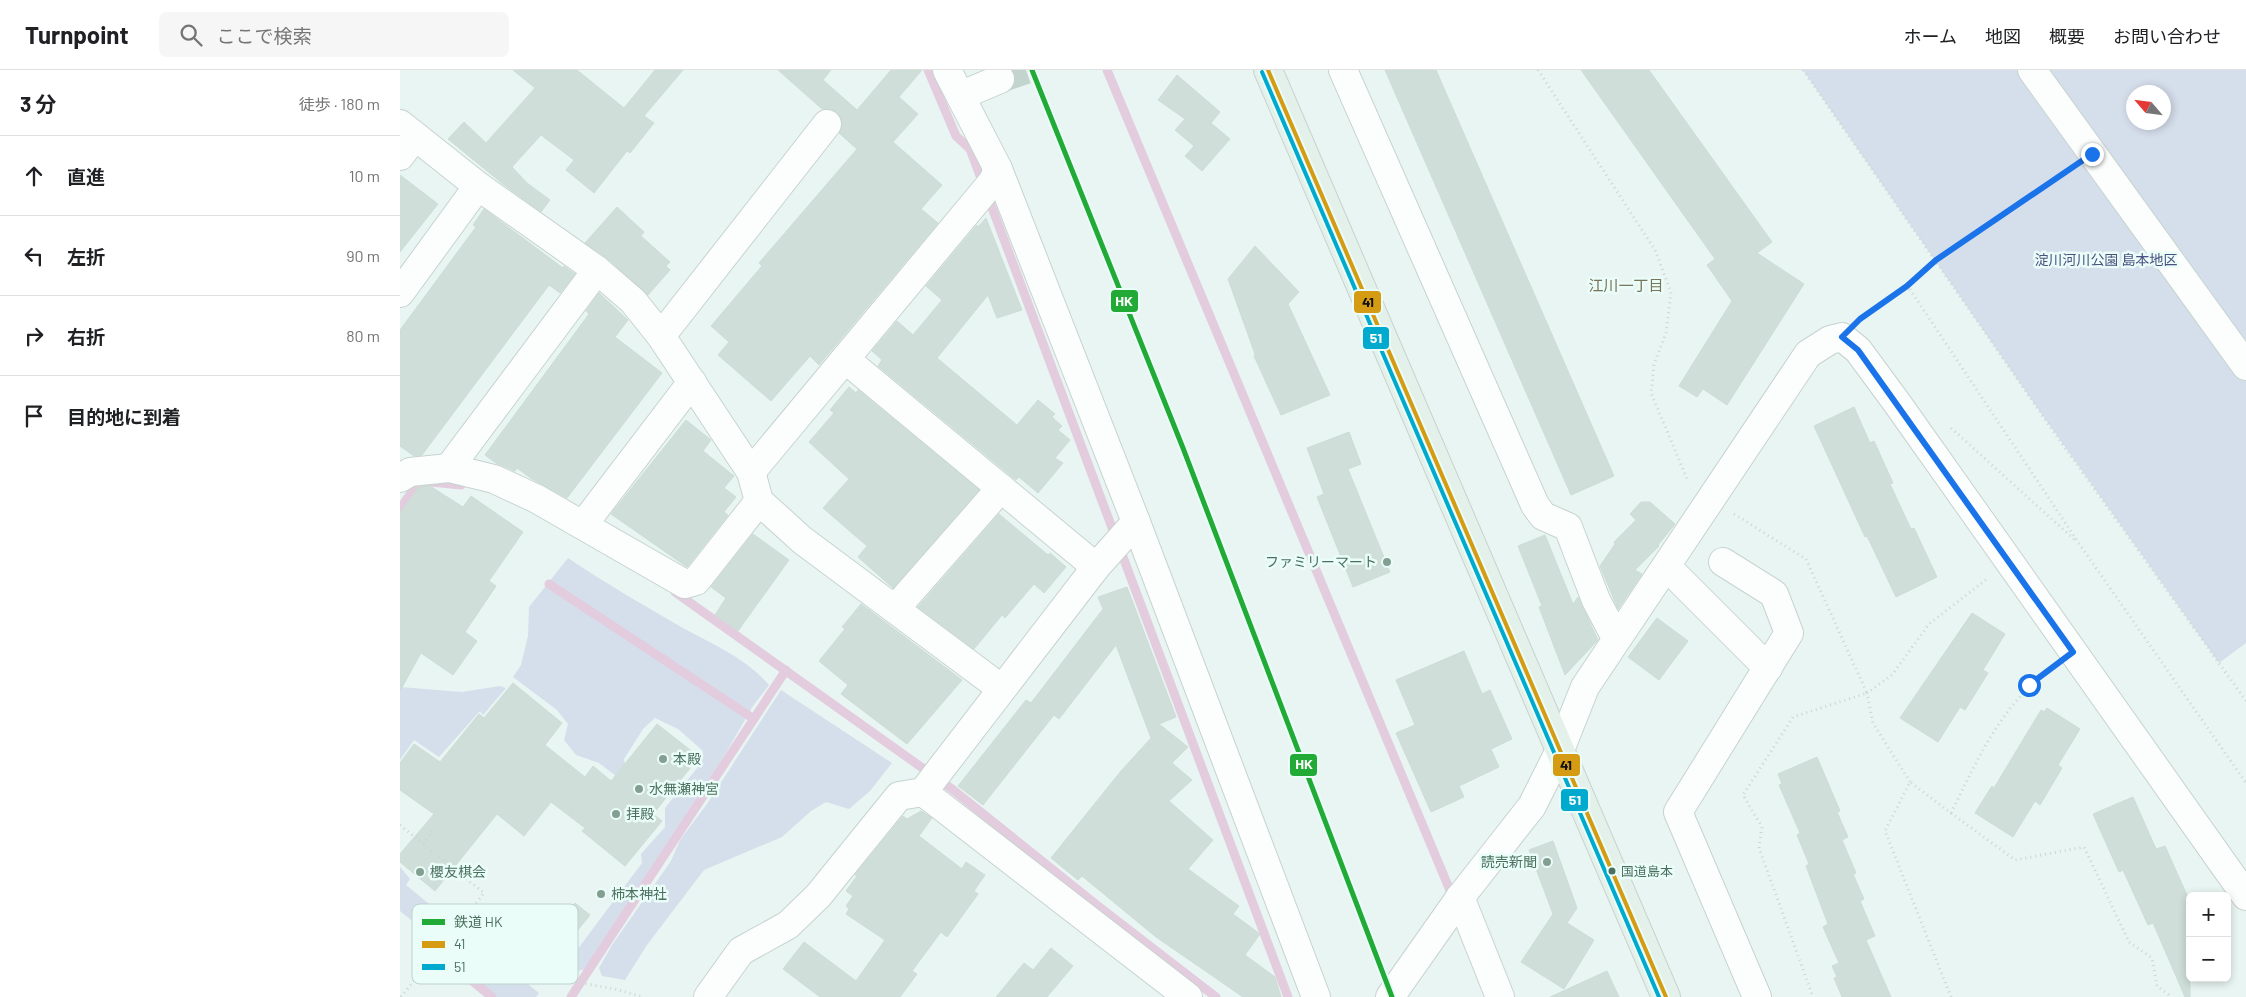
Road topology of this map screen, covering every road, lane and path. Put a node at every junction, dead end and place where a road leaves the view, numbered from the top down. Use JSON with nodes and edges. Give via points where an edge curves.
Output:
{"nodes":[{"id":1,"x":947,"y":70,"type":"edge"},
{"id":2,"x":1268,"y":70,"type":"edge"},
{"id":3,"x":1343,"y":70,"type":"edge"},
{"id":4,"x":1538,"y":70,"type":"edge"},
{"id":5,"x":1802,"y":70,"type":"edge"},
{"id":6,"x":2032,"y":70,"type":"edge"},
{"id":7,"x":1000,"y":79,"type":"tunnel mouth"},
{"id":8,"x":962,"y":95,"type":"junction"},
{"id":9,"x":827,"y":124,"type":"dead end"},
{"id":10,"x":405,"y":138,"type":"edge"},
{"id":11,"x":2092,"y":154,"type":"junction"},
{"id":12,"x":989,"y":183,"type":"junction"},
{"id":13,"x":478,"y":186,"type":"junction"},
{"id":14,"x":1936,"y":260,"type":"junction"},
{"id":15,"x":597,"y":270,"type":"junction"},
{"id":16,"x":1907,"y":286,"type":"junction"},
{"id":17,"x":400,"y":293,"type":"edge"},
{"id":18,"x":662,"y":336,"type":"junction"},
{"id":19,"x":1842,"y":337,"type":"junction"},
{"id":20,"x":845,"y":358,"type":"junction"},
{"id":21,"x":2246,"y":366,"type":"edge"},
{"id":22,"x":692,"y":382,"type":"junction"},
{"id":23,"x":1949,"y":426,"type":"dead end"},
{"id":24,"x":449,"y":468,"type":"junction"},
{"id":25,"x":751,"y":472,"type":"junction"},
{"id":26,"x":400,"y":478,"type":"edge"},
{"id":27,"x":1001,"y":488,"type":"junction"},
{"id":28,"x":1710,"y":500,"type":"junction"},
{"id":29,"x":759,"y":501,"type":"junction"},
{"id":30,"x":583,"y":526,"type":"junction"},
{"id":31,"x":1117,"y":544,"type":"junction"},
{"id":32,"x":2080,"y":545,"type":"junction"},
{"id":33,"x":1723,"y":562,"type":"dead end"},
{"id":34,"x":2010,"y":562,"type":"junction"},
{"id":35,"x":1667,"y":567,"type":"junction"},
{"id":36,"x":895,"y":610,"type":"junction"},
{"id":37,"x":1616,"y":638,"type":"junction"},
{"id":38,"x":2073,"y":652,"type":"junction"},
{"id":39,"x":1768,"y":668,"type":"junction"},
{"id":40,"x":1002,"y":689,"type":"junction"},
{"id":41,"x":1867,"y":694,"type":"junction"},
{"id":42,"x":2246,"y":701,"type":"edge"},
{"id":43,"x":1560,"y":750,"type":"junction"},
{"id":44,"x":1910,"y":782,"type":"junction"},
{"id":45,"x":2246,"y":783,"type":"edge"},
{"id":46,"x":923,"y":792,"type":"junction"},
{"id":47,"x":1951,"y":813,"type":"junction"},
{"id":48,"x":400,"y":825,"type":"edge"},
{"id":49,"x":434,"y":830,"type":"dead end"},
{"id":50,"x":423,"y":844,"type":"junction"},
{"id":51,"x":2246,"y":896,"type":"edge"},
{"id":52,"x":1456,"y":903,"type":"junction"},
{"id":53,"x":476,"y":904,"type":"edge"},
{"id":54,"x":578,"y":982,"type":"edge"},
{"id":55,"x":412,"y":983,"type":"edge"},
{"id":56,"x":401,"y":997,"type":"edge"},
{"id":57,"x":643,"y":997,"type":"edge"},
{"id":58,"x":708,"y":997,"type":"edge"},
{"id":59,"x":1188,"y":997,"type":"edge"},
{"id":60,"x":1316,"y":997,"type":"edge"},
{"id":61,"x":1390,"y":997,"type":"edge"},
{"id":62,"x":1500,"y":997,"type":"edge"},
{"id":63,"x":1666,"y":997,"type":"edge"},
{"id":64,"x":1757,"y":997,"type":"edge"},
{"id":65,"x":1813,"y":997,"type":"edge"},
{"id":66,"x":1951,"y":997,"type":"edge"},
{"id":67,"x":2172,"y":997,"type":"edge"}],
"edges":[{"from":1,"to":8,"type":"street"},
{"from":2,"to":43,"type":"highway"},
{"from":3,"to":37,"type":"street","via":[[1535,505],[1543,516],[1568,528],[1596,600]]},
{"from":4,"to":28,"type":"path","via":[[1655,250],[1671,292],[1666,333],[1654,364],[1651,393],[1689,482]]},
{"from":5,"to":14,"type":"path"},
{"from":6,"to":11,"type":"street"},
{"from":7,"to":8,"type":"street"},
{"from":8,"to":12,"type":"street"},
{"from":9,"to":18,"type":"street"},
{"from":10,"to":13,"type":"street"},
{"from":11,"to":14,"type":"path"},
{"from":11,"to":21,"type":"street"},
{"from":12,"to":20,"type":"street"},
{"from":12,"to":31,"type":"street"},
{"from":13,"to":15,"type":"street"},
{"from":13,"to":17,"type":"street"},
{"from":14,"to":16,"type":"path"},
{"from":14,"to":42,"type":"path","via":[[2060,441]]},
{"from":15,"to":18,"type":"street","via":[[633,301]]},
{"from":15,"to":24,"type":"street"},
{"from":16,"to":19,"type":"path","via":[[1860,319]]},
{"from":16,"to":32,"type":"path"},
{"from":18,"to":22,"type":"street"},
{"from":19,"to":28,"type":"street","via":[[1830,340],[1808,354]]},
{"from":19,"to":34,"type":"street","via":[[1858,350]]},
{"from":20,"to":25,"type":"street"},
{"from":20,"to":27,"type":"street"},
{"from":22,"to":25,"type":"street"},
{"from":22,"to":30,"type":"street"},
{"from":23,"to":32,"type":"path"},
{"from":24,"to":26,"type":"street","via":[[410,472]]},
{"from":24,"to":30,"type":"street","via":[[494,479]]},
{"from":25,"to":29,"type":"street"},
{"from":27,"to":31,"type":"street"},
{"from":27,"to":36,"type":"street"},
{"from":28,"to":35,"type":"street"},
{"from":28,"to":41,"type":"path","via":[[1806,559]]},
{"from":29,"to":30,"type":"street","via":[[696,581],[685,584]]},
{"from":29,"to":36,"type":"street","via":[[802,540]]},
{"from":31,"to":40,"type":"street"},
{"from":31,"to":60,"type":"street"},
{"from":32,"to":45,"type":"path"},
{"from":33,"to":39,"type":"street","via":[[1774,594],[1789,633]]},
{"from":34,"to":38,"type":"street"},
{"from":34,"to":41,"type":"path","via":[[1929,624],[1892,675]]},
{"from":35,"to":37,"type":"street"},
{"from":35,"to":39,"type":"street"},
{"from":36,"to":40,"type":"street"},
{"from":37,"to":43,"type":"street","via":[[1585,687]]},
{"from":38,"to":47,"type":"path","via":[[2029,685],[1987,739]]},
{"from":38,"to":51,"type":"street"},
{"from":39,"to":64,"type":"street","via":[[1678,812]]},
{"from":40,"to":46,"type":"street"},
{"from":41,"to":44,"type":"path","via":[[1873,723]]},
{"from":41,"to":65,"type":"path","via":[[1793,717],[1743,795],[1762,828],[1759,848]]},
{"from":43,"to":52,"type":"street","via":[[1532,806]]},
{"from":43,"to":63,"type":"highway"},
{"from":44,"to":47,"type":"path"},
{"from":44,"to":66,"type":"path","via":[[1885,831]]},
{"from":46,"to":58,"type":"street","via":[[899,796],[818,896],[788,925],[741,951]]},
{"from":46,"to":59,"type":"street"},
{"from":47,"to":67,"type":"path","via":[[2015,860],[2084,847],[2129,942],[2152,958],[2157,986]]},
{"from":48,"to":50,"type":"path"},
{"from":49,"to":50,"type":"path"},
{"from":50,"to":53,"type":"path","via":[[484,893]]},
{"from":52,"to":61,"type":"street"},
{"from":52,"to":62,"type":"street"},
{"from":54,"to":57,"type":"path"},
{"from":55,"to":56,"type":"path"}]}
